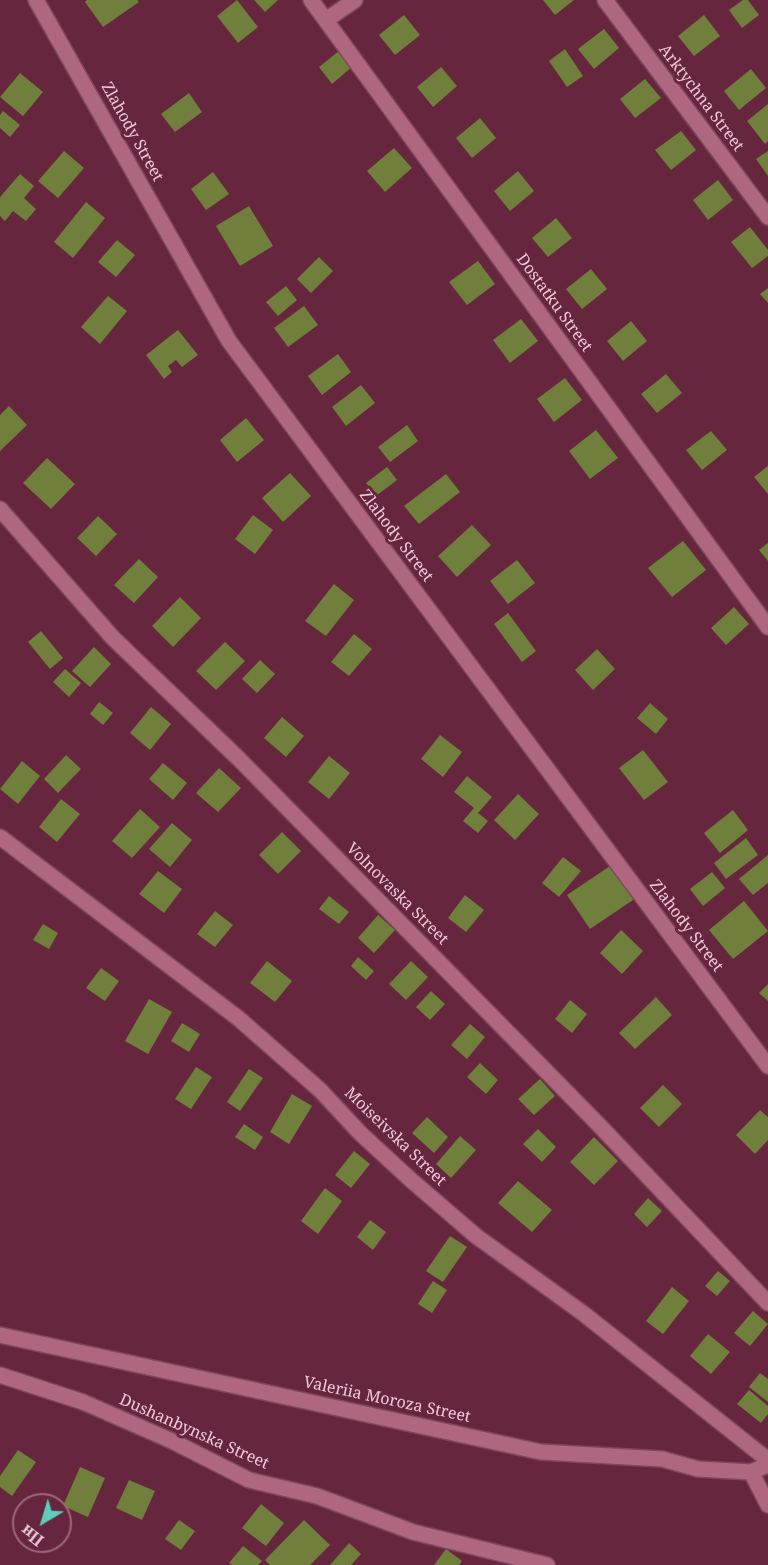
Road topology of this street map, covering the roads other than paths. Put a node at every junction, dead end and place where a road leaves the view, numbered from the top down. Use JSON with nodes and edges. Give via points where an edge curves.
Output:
{"nodes":[{"id":1,"x":36,"y":0,"type":"edge"},
{"id":2,"x":311,"y":0,"type":"edge"},
{"id":3,"x":355,"y":0,"type":"edge"},
{"id":4,"x":605,"y":0,"type":"edge"},
{"id":5,"x":326,"y":20,"type":"junction"},
{"id":6,"x":768,"y":217,"type":"edge"},
{"id":7,"x":0,"y":509,"type":"edge"},
{"id":8,"x":768,"y":627,"type":"edge"},
{"id":9,"x":0,"y":837,"type":"edge"},
{"id":10,"x":768,"y":1066,"type":"edge"},
{"id":11,"x":768,"y":1303,"type":"edge"},
{"id":12,"x":0,"y":1335,"type":"edge"},
{"id":13,"x":0,"y":1375,"type":"edge"},
{"id":14,"x":768,"y":1460,"type":"edge"},
{"id":15,"x":768,"y":1465,"type":"edge"},
{"id":16,"x":751,"y":1472,"type":"junction"},
{"id":17,"x":768,"y":1505,"type":"edge"},
{"id":18,"x":547,"y":1565,"type":"edge"}],
"edges":[{"from":1,"to":10,"type":"street","name":"Zlahody Street","via":[[229,341]]},
{"from":2,"to":5,"type":"street","name":"Dostatku Street"},
{"from":3,"to":5,"type":"street"},
{"from":4,"to":6,"type":"street","name":"Arktychna Street"},
{"from":5,"to":8,"type":"street","name":"Dostatku Street"},
{"from":7,"to":11,"type":"street","name":"Volnovaska Street","via":[[113,638],[573,1098]]},
{"from":9,"to":14,"type":"street","name":"Moiseivska Street","via":[[238,1018],[476,1236],[584,1314]]},
{"from":12,"to":16,"type":"street","name":"Valeriia Moroza Street","via":[[541,1452],[662,1459],[698,1469]]},
{"from":13,"to":18,"type":"street","name":"Dushanbynska Street","via":[[83,1402],[249,1480],[317,1496],[413,1532]]},
{"from":15,"to":16,"type":"street","name":"Valeriia Moroza Street"},
{"from":16,"to":17,"type":"street"}]}
